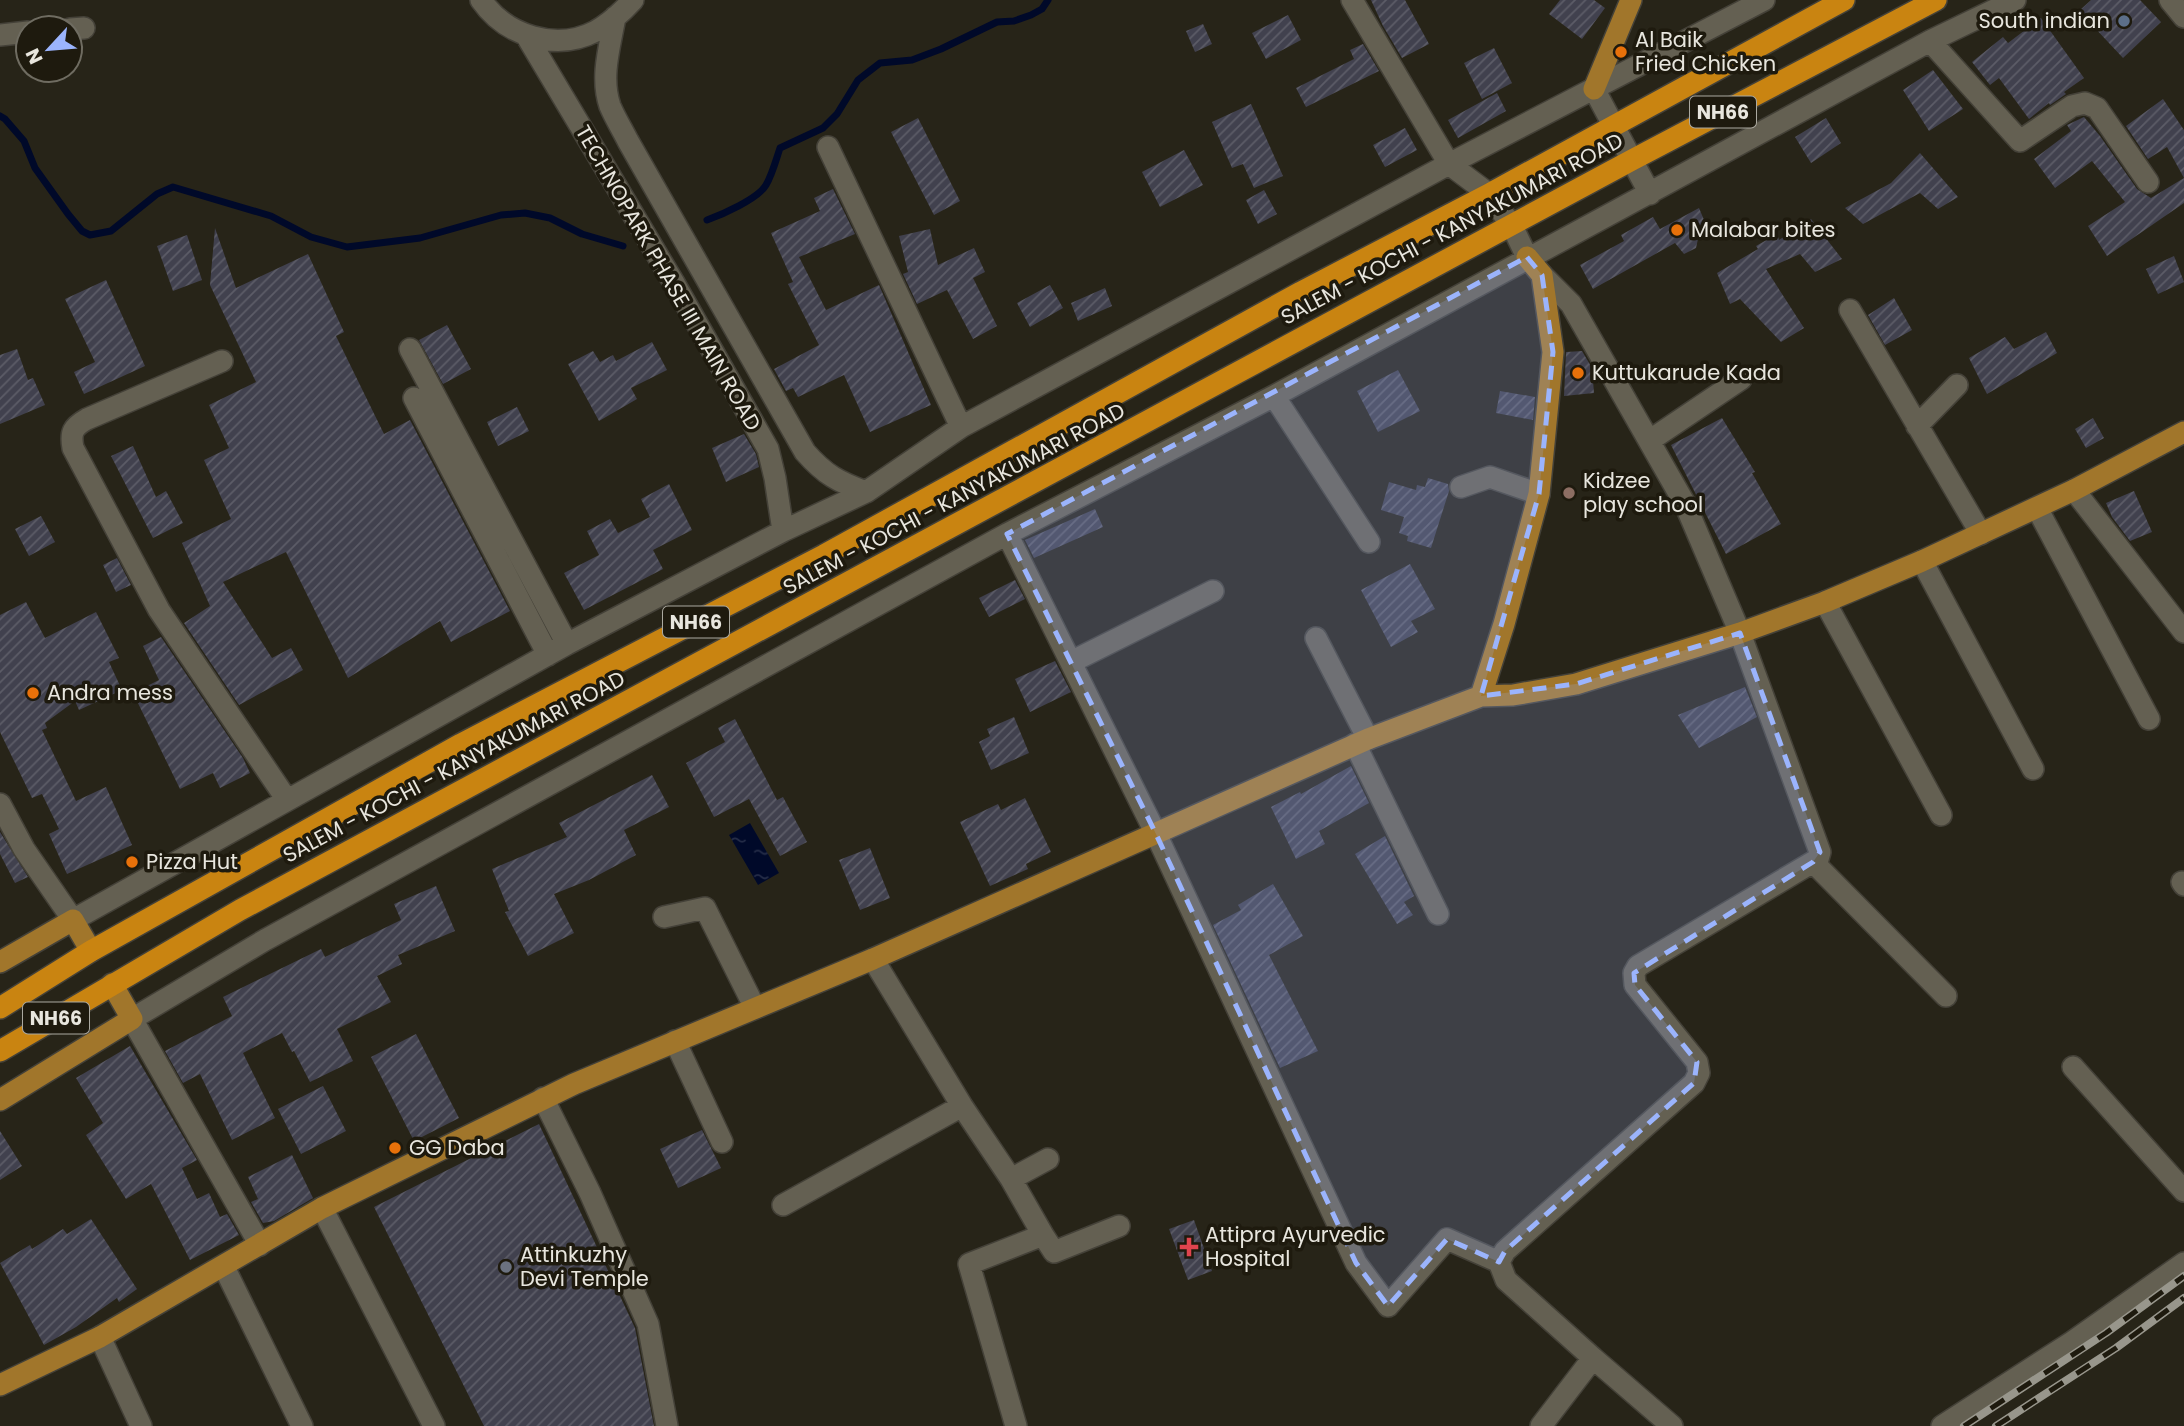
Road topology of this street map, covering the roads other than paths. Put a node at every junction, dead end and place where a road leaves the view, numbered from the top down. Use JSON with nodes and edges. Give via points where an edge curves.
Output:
{"nodes":[{"id":1,"x":481,"y":0,"type":"edge"},
{"id":2,"x":634,"y":0,"type":"edge"},
{"id":3,"x":1352,"y":0,"type":"edge"},
{"id":4,"x":1631,"y":0,"type":"edge"},
{"id":5,"x":1764,"y":0,"type":"edge"},
{"id":6,"x":1844,"y":0,"type":"edge"},
{"id":7,"x":1936,"y":0,"type":"edge"},
{"id":8,"x":2015,"y":0,"type":"edge"},
{"id":9,"x":2170,"y":0,"type":"edge"},
{"id":10,"x":615,"y":17,"type":"junction"},
{"id":11,"x":2184,"y":17,"type":"edge"},
{"id":12,"x":526,"y":35,"type":"junction"},
{"id":13,"x":1930,"y":41,"type":"junction"},
{"id":14,"x":1594,"y":89,"type":"junction"},
{"id":15,"x":1613,"y":125,"type":"junction"},
{"id":16,"x":828,"y":147,"type":"dead end"},
{"id":17,"x":1632,"y":160,"type":"junction"},
{"id":18,"x":1449,"y":164,"type":"junction"},
{"id":19,"x":2148,"y":182,"type":"dead end"},
{"id":20,"x":1489,"y":194,"type":"junction"},
{"id":21,"x":1650,"y":194,"type":"junction"},
{"id":22,"x":1512,"y":226,"type":"junction"},
{"id":23,"x":1527,"y":257,"type":"junction"},
{"id":24,"x":1542,"y":275,"type":"junction"},
{"id":25,"x":1850,"y":310,"type":"dead end"},
{"id":26,"x":410,"y":349,"type":"dead end"},
{"id":27,"x":222,"y":361,"type":"dead end"},
{"id":28,"x":1741,"y":379,"type":"dead end"},
{"id":29,"x":1957,"y":385,"type":"dead end"},
{"id":30,"x":1274,"y":396,"type":"junction"},
{"id":31,"x":414,"y":398,"type":"dead end"},
{"id":32,"x":1917,"y":426,"type":"junction"},
{"id":33,"x":961,"y":427,"type":"junction"},
{"id":34,"x":2184,"y":432,"type":"edge"},
{"id":35,"x":1649,"y":441,"type":"junction"},
{"id":36,"x":1461,"y":487,"type":"dead end"},
{"id":37,"x":2074,"y":491,"type":"junction"},
{"id":38,"x":866,"y":492,"type":"junction"},
{"id":39,"x":1539,"y":494,"type":"junction"},
{"id":40,"x":2037,"y":508,"type":"junction"},
{"id":41,"x":783,"y":531,"type":"junction"},
{"id":42,"x":1007,"y":534,"type":"junction"},
{"id":43,"x":1981,"y":534,"type":"junction"},
{"id":44,"x":1369,"y":542,"type":"dead end"},
{"id":45,"x":1922,"y":561,"type":"junction"},
{"id":46,"x":1213,"y":591,"type":"dead end"},
{"id":47,"x":1825,"y":602,"type":"junction"},
{"id":48,"x":2184,"y":632,"type":"edge"},
{"id":49,"x":1740,"y":633,"type":"junction"},
{"id":50,"x":1316,"y":638,"type":"dead end"},
{"id":51,"x":567,"y":644,"type":"junction"},
{"id":52,"x":548,"y":655,"type":"junction"},
{"id":53,"x":1071,"y":662,"type":"junction"},
{"id":54,"x":1481,"y":696,"type":"junction"},
{"id":55,"x":2149,"y":719,"type":"dead end"},
{"id":56,"x":1362,"y":741,"type":"junction"},
{"id":57,"x":2033,"y":769,"type":"dead end"},
{"id":58,"x":287,"y":800,"type":"junction"},
{"id":59,"x":0,"y":804,"type":"edge"},
{"id":60,"x":1941,"y":815,"type":"dead end"},
{"id":61,"x":1156,"y":834,"type":"junction"},
{"id":62,"x":1813,"y":862,"type":"junction"},
{"id":63,"x":1438,"y":914,"type":"dead end"},
{"id":64,"x":664,"y":917,"type":"dead end"},
{"id":65,"x":73,"y":920,"type":"junction"},
{"id":66,"x":91,"y":951,"type":"junction"},
{"id":67,"x":873,"y":959,"type":"junction"},
{"id":68,"x":0,"y":962,"type":"edge"},
{"id":69,"x":112,"y":984,"type":"junction"},
{"id":70,"x":1946,"y":996,"type":"dead end"},
{"id":71,"x":0,"y":1008,"type":"edge"},
{"id":72,"x":755,"y":1008,"type":"junction"},
{"id":73,"x":132,"y":1019,"type":"junction"},
{"id":74,"x":675,"y":1041,"type":"junction"},
{"id":75,"x":0,"y":1051,"type":"edge"},
{"id":76,"x":2073,"y":1067,"type":"dead end"},
{"id":77,"x":542,"y":1098,"type":"junction"},
{"id":78,"x":0,"y":1100,"type":"edge"},
{"id":79,"x":962,"y":1106,"type":"junction"},
{"id":80,"x":722,"y":1142,"type":"dead end"},
{"id":81,"x":1048,"y":1160,"type":"dead end"},
{"id":82,"x":1011,"y":1179,"type":"junction"},
{"id":83,"x":2184,"y":1191,"type":"edge"},
{"id":84,"x":783,"y":1205,"type":"dead end"},
{"id":85,"x":322,"y":1208,"type":"junction"},
{"id":86,"x":1119,"y":1226,"type":"dead end"},
{"id":87,"x":1043,"y":1235,"type":"junction"},
{"id":88,"x":260,"y":1245,"type":"junction"},
{"id":89,"x":1499,"y":1262,"type":"junction"},
{"id":90,"x":2184,"y":1263,"type":"edge"},
{"id":91,"x":224,"y":1266,"type":"junction"},
{"id":92,"x":100,"y":1337,"type":"junction"},
{"id":93,"x":1593,"y":1358,"type":"junction"},
{"id":94,"x":0,"y":1385,"type":"edge"},
{"id":95,"x":141,"y":1426,"type":"edge"},
{"id":96,"x":302,"y":1426,"type":"edge"},
{"id":97,"x":434,"y":1426,"type":"edge"},
{"id":98,"x":667,"y":1426,"type":"edge"},
{"id":99,"x":1016,"y":1426,"type":"edge"},
{"id":100,"x":1541,"y":1426,"type":"edge"},
{"id":101,"x":1672,"y":1426,"type":"edge"},
{"id":102,"x":1942,"y":1426,"type":"edge"}],
"edges":[{"from":1,"to":12,"type":"street","via":[[505,25]]},
{"from":2,"to":10,"type":"street"},
{"from":3,"to":18,"type":"street"},
{"from":4,"to":14,"type":"main road"},
{"from":5,"to":14,"type":"street"},
{"from":6,"to":15,"type":"highway","name":"SALEM - KOCHI - KANYAKUMARI ROAD","number":"NH66"},
{"from":7,"to":17,"type":"highway","name":"SALEM - KOCHI - KANYAKUMARI ROAD","number":"NH66"},
{"from":8,"to":13,"type":"street"},
{"from":9,"to":11,"type":"street"},
{"from":10,"to":12,"type":"street","via":[[596,31],[573,39]]},
{"from":10,"to":38,"type":"street","name":"TECHNOPARK PHASE III MAIN ROAD","via":[[606,84],[612,110],[628,141],[805,452],[840,483]]},
{"from":12,"to":41,"type":"street","name":"TECHNOPARK PHASE III MAIN ROAD","via":[[768,449]]},
{"from":13,"to":19,"type":"street","via":[[2020,141],[2072,106],[2085,103],[2097,108]]},
{"from":13,"to":21,"type":"street"},
{"from":14,"to":15,"type":"street"},
{"from":14,"to":18,"type":"street"},
{"from":15,"to":17,"type":"street"},
{"from":15,"to":20,"type":"highway","name":"SALEM - KOCHI - KANYAKUMARI ROAD","number":"NH66"},
{"from":16,"to":33,"type":"street"},
{"from":17,"to":21,"type":"street"},
{"from":17,"to":22,"type":"highway","name":"SALEM - KOCHI - KANYAKUMARI ROAD","number":"NH66"},
{"from":18,"to":20,"type":"street"},
{"from":18,"to":33,"type":"street"},
{"from":20,"to":22,"type":"street"},
{"from":20,"to":66,"type":"highway","name":"SALEM - KOCHI - KANYAKUMARI ROAD","number":"NH66","via":[[1301,292],[824,555],[461,744]]},
{"from":21,"to":23,"type":"street"},
{"from":22,"to":23,"type":"street"},
{"from":22,"to":69,"type":"highway","name":"SALEM - KOCHI - KANYAKUMARI ROAD","number":"NH66","via":[[240,910]]},
{"from":23,"to":24,"type":"main road"},
{"from":23,"to":30,"type":"street"},
{"from":24,"to":35,"type":"street","via":[[1571,304]]},
{"from":24,"to":39,"type":"main road","via":[[1553,352]]},
{"from":25,"to":32,"type":"street"},
{"from":26,"to":51,"type":"street"},
{"from":27,"to":58,"type":"street","via":[[87,419],[70,435],[159,610]]},
{"from":28,"to":35,"type":"street"},
{"from":29,"to":32,"type":"street"},
{"from":30,"to":42,"type":"street"},
{"from":30,"to":44,"type":"street"},
{"from":31,"to":52,"type":"street"},
{"from":32,"to":43,"type":"street"},
{"from":33,"to":38,"type":"street"},
{"from":34,"to":37,"type":"main road"},
{"from":35,"to":49,"type":"street","via":[[1685,504]]},
{"from":36,"to":39,"type":"street","via":[[1490,477]]},
{"from":37,"to":40,"type":"main road"},
{"from":37,"to":48,"type":"street"},
{"from":38,"to":41,"type":"street"},
{"from":39,"to":54,"type":"main road"},
{"from":40,"to":43,"type":"main road"},
{"from":40,"to":55,"type":"street"},
{"from":41,"to":51,"type":"street"},
{"from":42,"to":53,"type":"street"},
{"from":42,"to":73,"type":"street","via":[[288,927]]},
{"from":43,"to":45,"type":"main road"},
{"from":45,"to":47,"type":"main road"},
{"from":45,"to":57,"type":"street"},
{"from":46,"to":53,"type":"street"},
{"from":47,"to":49,"type":"main road"},
{"from":47,"to":60,"type":"street"},
{"from":49,"to":54,"type":"main road","via":[[1576,684]]},
{"from":49,"to":62,"type":"street","via":[[1819,845],[1818,859]]},
{"from":50,"to":56,"type":"street"},
{"from":51,"to":52,"type":"street"},
{"from":52,"to":58,"type":"street"},
{"from":53,"to":61,"type":"street"},
{"from":54,"to":56,"type":"main road"},
{"from":56,"to":61,"type":"main road"},
{"from":56,"to":63,"type":"street"},
{"from":58,"to":65,"type":"street"},
{"from":59,"to":65,"type":"street","via":[[24,849]]},
{"from":61,"to":67,"type":"main road"},
{"from":61,"to":89,"type":"street","via":[[1356,1263],[1388,1306],[1447,1239]]},
{"from":62,"to":70,"type":"street"},
{"from":62,"to":89,"type":"street","via":[[1638,966],[1635,985],[1697,1062],[1699,1073],[1694,1083],[1505,1251]]},
{"from":64,"to":72,"type":"street","via":[[705,908]]},
{"from":65,"to":66,"type":"main road"},
{"from":65,"to":68,"type":"main road"},
{"from":66,"to":71,"type":"highway","name":"SALEM - KOCHI - KANYAKUMARI ROAD","number":"NH66"},
{"from":67,"to":72,"type":"main road"},
{"from":67,"to":79,"type":"street"},
{"from":69,"to":73,"type":"main road"},
{"from":69,"to":75,"type":"highway","name":"SALEM - KOCHI - KANYAKUMARI ROAD","number":"NH66"},
{"from":72,"to":74,"type":"main road"},
{"from":73,"to":78,"type":"main road"},
{"from":73,"to":88,"type":"street"},
{"from":74,"to":77,"type":"main road"},
{"from":74,"to":80,"type":"street"},
{"from":76,"to":83,"type":"street"},
{"from":77,"to":85,"type":"main road"},
{"from":77,"to":98,"type":"street","via":[[648,1324]]},
{"from":79,"to":82,"type":"street"},
{"from":79,"to":84,"type":"street"},
{"from":81,"to":82,"type":"street"},
{"from":82,"to":87,"type":"street"},
{"from":85,"to":88,"type":"main road"},
{"from":85,"to":97,"type":"street"},
{"from":86,"to":87,"type":"street","via":[[1054,1252]]},
{"from":87,"to":99,"type":"street","via":[[969,1264]]},
{"from":88,"to":91,"type":"main road"},
{"from":89,"to":93,"type":"street","via":[[1506,1280]]},
{"from":90,"to":102,"type":"street"},
{"from":91,"to":92,"type":"main road"},
{"from":91,"to":96,"type":"street"},
{"from":92,"to":94,"type":"main road"},
{"from":92,"to":95,"type":"street"},
{"from":93,"to":100,"type":"street"},
{"from":93,"to":101,"type":"street"}]}
